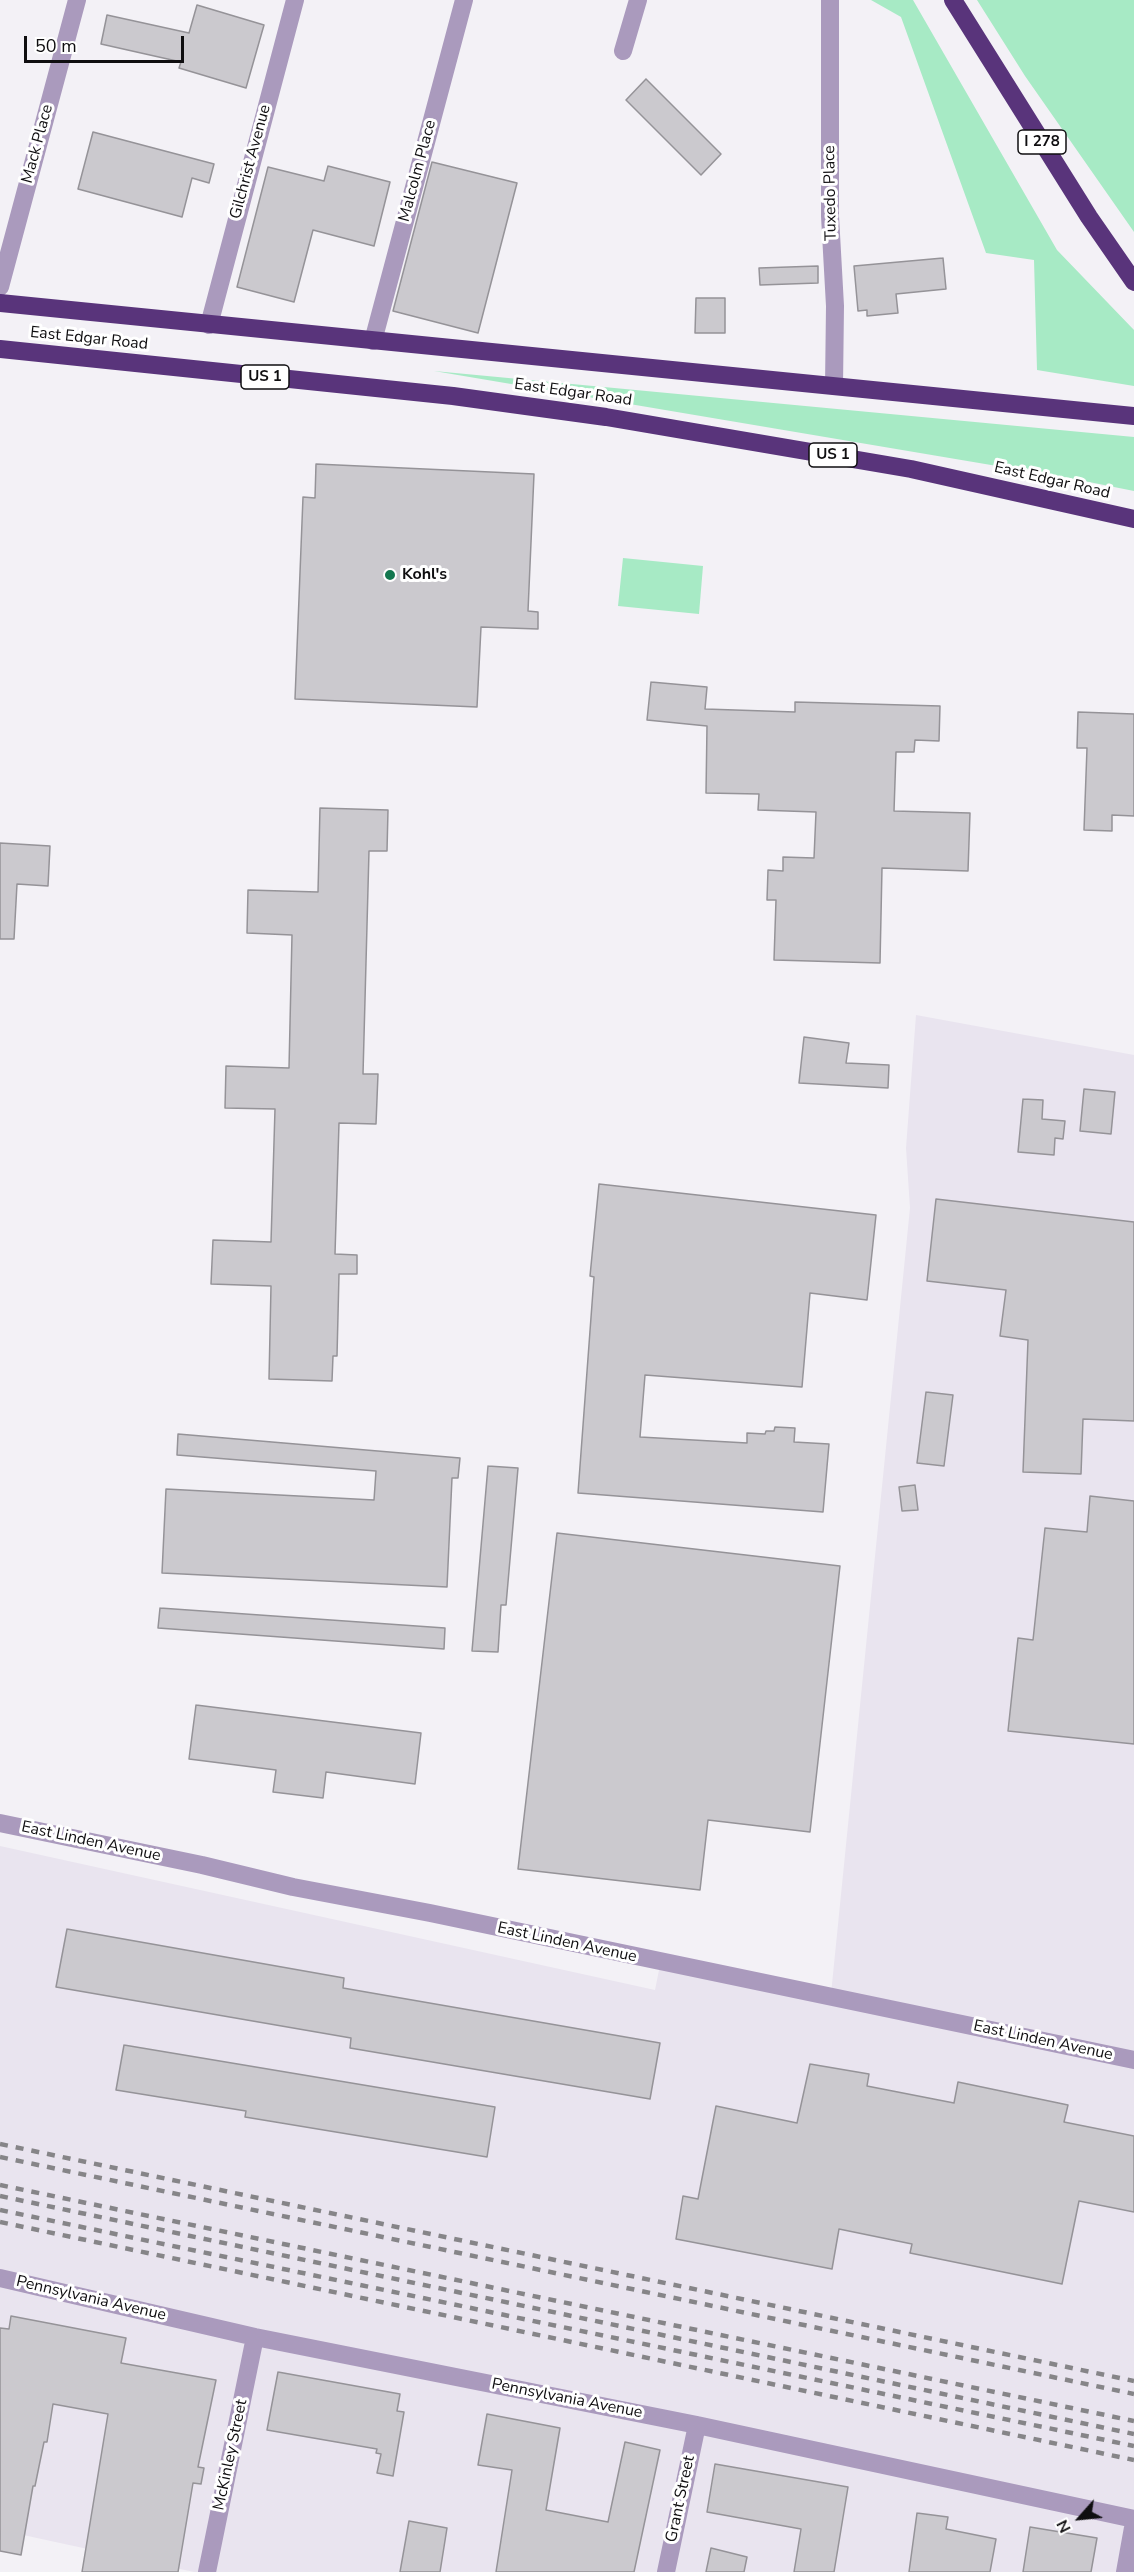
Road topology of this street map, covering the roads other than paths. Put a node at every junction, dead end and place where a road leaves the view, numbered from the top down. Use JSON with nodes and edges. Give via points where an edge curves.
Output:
{"nodes":[{"id":1,"x":77,"y":0,"type":"edge"},
{"id":2,"x":295,"y":0,"type":"edge"},
{"id":3,"x":464,"y":0,"type":"edge"},
{"id":4,"x":638,"y":0,"type":"edge"},
{"id":5,"x":830,"y":0,"type":"edge"},
{"id":6,"x":953,"y":0,"type":"edge"},
{"id":7,"x":623,"y":51,"type":"dead end"},
{"id":8,"x":1134,"y":282,"type":"edge"},
{"id":9,"x":0,"y":287,"type":"edge"},
{"id":10,"x":0,"y":303,"type":"edge"},
{"id":11,"x":209,"y":325,"type":"junction"},
{"id":12,"x":373,"y":341,"type":"junction"},
{"id":13,"x":0,"y":349,"type":"edge"},
{"id":14,"x":834,"y":386,"type":"junction"},
{"id":15,"x":1134,"y":416,"type":"edge"},
{"id":16,"x":1134,"y":519,"type":"edge"},
{"id":17,"x":0,"y":1823,"type":"edge"},
{"id":18,"x":1134,"y":2060,"type":"edge"},
{"id":19,"x":0,"y":2278,"type":"edge"},
{"id":20,"x":255,"y":2337,"type":"junction"},
{"id":21,"x":697,"y":2425,"type":"junction"},
{"id":22,"x":1134,"y":2520,"type":"edge"},
{"id":23,"x":207,"y":2572,"type":"edge"},
{"id":24,"x":666,"y":2572,"type":"edge"},
{"id":25,"x":1125,"y":2572,"type":"edge"}],
"edges":[{"from":1,"to":9,"type":"street","name":"Mack Place"},
{"from":2,"to":11,"type":"street","name":"Gilchrist Avenue"},
{"from":3,"to":12,"type":"street","name":"Malcolm Place"},
{"from":4,"to":7,"type":"street"},
{"from":5,"to":14,"type":"street","name":"Tuxedo Place"},
{"from":6,"to":8,"type":"highway","number":"I 278"},
{"from":10,"to":11,"type":"highway","name":"East Edgar Road"},
{"from":11,"to":12,"type":"highway","name":"East Edgar Road"},
{"from":12,"to":14,"type":"highway","name":"East Edgar Road"},
{"from":13,"to":16,"type":"highway","name":"East Edgar Road","number":"US 1","via":[[453,396],[628,420],[910,469]]},
{"from":14,"to":15,"type":"highway","name":"East Edgar Road"},
{"from":17,"to":18,"type":"street","name":"East Linden Avenue"},
{"from":19,"to":20,"type":"street","name":"Pennsylvania Avenue"},
{"from":20,"to":21,"type":"street","name":"Pennsylvania Avenue"},
{"from":20,"to":23,"type":"street","name":"McKinley Street"},
{"from":21,"to":22,"type":"street","name":"Pennsylvania Avenue"},
{"from":21,"to":24,"type":"street","name":"Grant Street"},
{"from":22,"to":25,"type":"street"}]}
